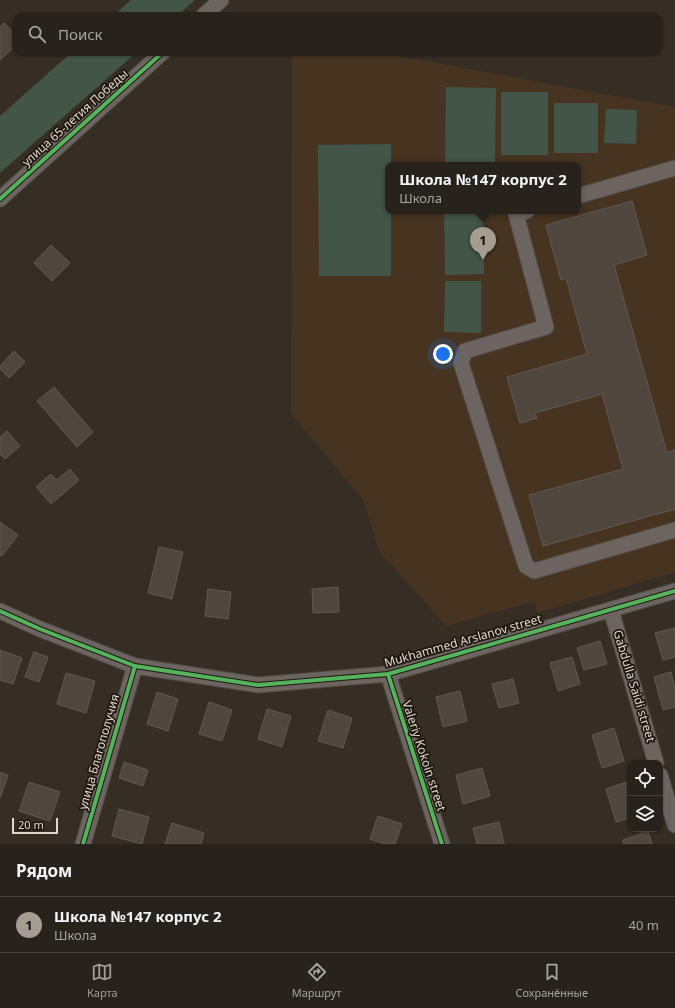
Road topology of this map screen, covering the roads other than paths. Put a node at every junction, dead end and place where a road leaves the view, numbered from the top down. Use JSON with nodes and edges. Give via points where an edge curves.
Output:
{"nodes":[{"id":1,"x":221,"y":0,"type":"edge"},
{"id":2,"x":208,"y":12,"type":"edge"},
{"id":3,"x":159,"y":56,"type":"edge"},
{"id":4,"x":675,"y":168,"type":"edge"},
{"id":5,"x":581,"y":195,"type":"edge"},
{"id":6,"x":0,"y":199,"type":"edge"},
{"id":7,"x":516,"y":214,"type":"edge"},
{"id":8,"x":675,"y":530,"type":"edge"},
{"id":9,"x":675,"y":591,"type":"edge"},
{"id":10,"x":611,"y":610,"type":"junction"},
{"id":11,"x":0,"y":611,"type":"edge"},
{"id":12,"x":135,"y":666,"type":"junction"},
{"id":13,"x":388,"y":674,"type":"junction"},
{"id":14,"x":655,"y":760,"type":"edge"},
{"id":15,"x":663,"y":785,"type":"edge"},
{"id":16,"x":675,"y":825,"type":"edge"},
{"id":17,"x":83,"y":844,"type":"edge"},
{"id":18,"x":442,"y":844,"type":"edge"}],
"edges":[{"from":1,"to":2,"type":"street"},
{"from":3,"to":6,"type":"street","name":"улица 65-летия Победы"},
{"from":4,"to":5,"type":"street"},
{"from":7,"to":8,"type":"street","via":[[546,328],[465,351],[461,363],[526,566],[534,571]]},
{"from":9,"to":10,"type":"street","name":"Mukhammed Arslanov street"},
{"from":10,"to":13,"type":"street","name":"Mukhammed Arslanov street"},
{"from":10,"to":14,"type":"street","name":"Gabdulla Saidi street"},
{"from":11,"to":12,"type":"street","name":"Mukhammed Arslanov street"},
{"from":12,"to":13,"type":"street","name":"Mukhammed Arslanov street","via":[[258,685]]},
{"from":12,"to":17,"type":"street","name":"улица Благополучия"},
{"from":13,"to":18,"type":"street","name":"Valeriy Kokoin street"},
{"from":15,"to":16,"type":"street"}]}
